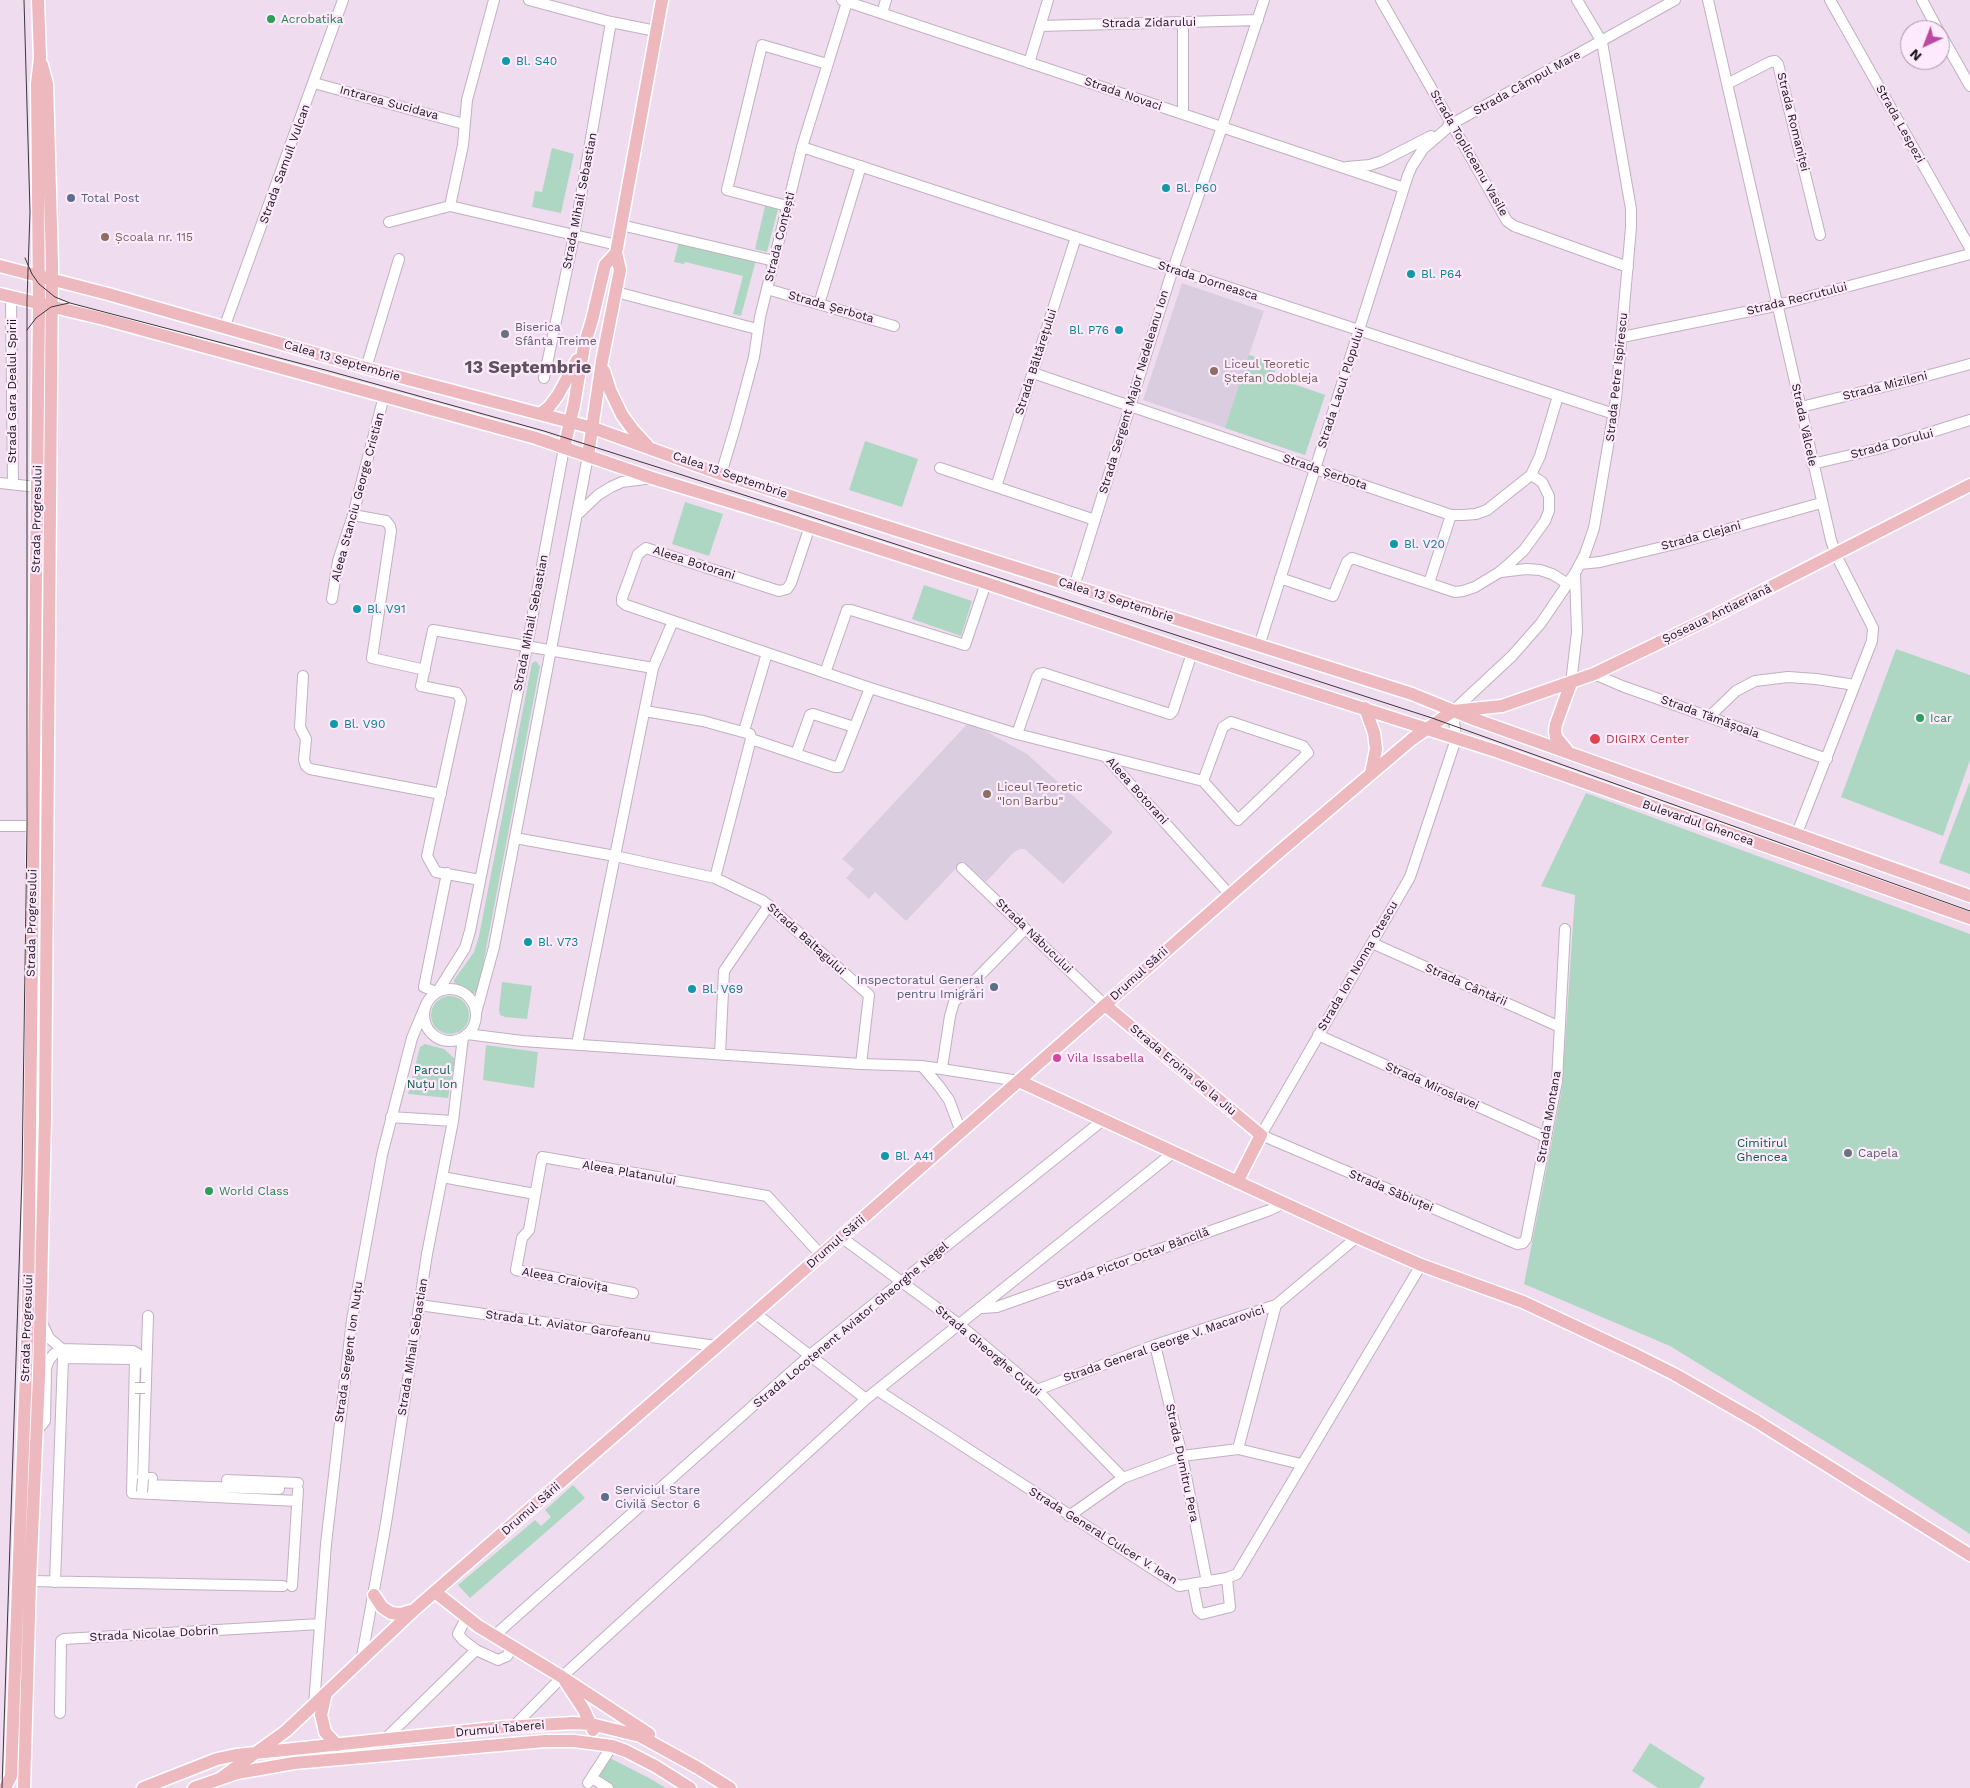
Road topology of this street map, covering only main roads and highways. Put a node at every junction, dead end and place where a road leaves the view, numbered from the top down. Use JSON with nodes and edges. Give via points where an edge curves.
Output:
{"nodes":[{"id":1,"x":38,"y":0,"type":"edge"},
{"id":2,"x":662,"y":0,"type":"edge"},
{"id":3,"x":616,"y":249,"type":"junction"},
{"id":4,"x":0,"y":266,"type":"edge"},
{"id":5,"x":45,"y":277,"type":"junction"},
{"id":6,"x":6,"y":295,"type":"edge"},
{"id":7,"x":45,"y":305,"type":"junction"},
{"id":8,"x":584,"y":346,"type":"junction"},
{"id":9,"x":602,"y":361,"type":"junction"},
{"id":10,"x":540,"y":414,"type":"junction"},
{"id":11,"x":570,"y":421,"type":"junction"},
{"id":12,"x":593,"y":428,"type":"junction"},
{"id":13,"x":649,"y":447,"type":"junction"},
{"id":14,"x":564,"y":448,"type":"junction"},
{"id":15,"x":588,"y":456,"type":"junction"},
{"id":16,"x":1970,"y":485,"type":"edge"},
{"id":17,"x":43,"y":487,"type":"junction"},
{"id":18,"x":1571,"y":683,"type":"junction"},
{"id":19,"x":1365,"y":708,"type":"junction"},
{"id":20,"x":1453,"y":711,"type":"junction"},
{"id":21,"x":1426,"y":729,"type":"junction"},
{"id":22,"x":1569,"y":753,"type":"junction"},
{"id":23,"x":1371,"y":774,"type":"junction"},
{"id":24,"x":33,"y":826,"type":"junction"},
{"id":25,"x":47,"y":826,"type":"junction"},
{"id":26,"x":1943,"y":886,"type":"junction"},
{"id":27,"x":1970,"y":896,"type":"edge"},
{"id":28,"x":1937,"y":906,"type":"junction"},
{"id":29,"x":1970,"y":918,"type":"edge"},
{"id":30,"x":1105,"y":1004,"type":"junction"},
{"id":31,"x":1019,"y":1081,"type":"junction"},
{"id":32,"x":1261,"y":1136,"type":"joint"},
{"id":33,"x":1237,"y":1182,"type":"junction"},
{"id":34,"x":29,"y":1233,"type":"junction"},
{"id":35,"x":42,"y":1233,"type":"junction"},
{"id":36,"x":1970,"y":1555,"type":"edge"},
{"id":37,"x":435,"y":1592,"type":"junction"},
{"id":38,"x":374,"y":1595,"type":"road end"},
{"id":39,"x":414,"y":1610,"type":"junction"},
{"id":40,"x":558,"y":1681,"type":"junction"},
{"id":41,"x":326,"y":1692,"type":"junction"},
{"id":42,"x":591,"y":1724,"type":"junction"},
{"id":43,"x":596,"y":1743,"type":"junction"},
{"id":44,"x":337,"y":1745,"type":"junction"},
{"id":45,"x":255,"y":1753,"type":"junction"},
{"id":46,"x":698,"y":1768,"type":"junction"},
{"id":47,"x":221,"y":1778,"type":"junction"},
{"id":48,"x":5,"y":1788,"type":"edge"},
{"id":49,"x":24,"y":1788,"type":"edge"},
{"id":50,"x":143,"y":1788,"type":"edge"},
{"id":51,"x":194,"y":1788,"type":"edge"},
{"id":52,"x":690,"y":1788,"type":"edge"},
{"id":53,"x":730,"y":1788,"type":"edge"}],
"edges":[{"from":1,"to":5,"type":"main road","name":"Strada Progresului","via":[[40,58],[37,84]]},
{"from":2,"to":3,"type":"main road","name":"Strada Mihail Sebastian"},
{"from":3,"to":8,"type":"main road","name":"Strada Mihail Sebastian","via":[[605,265]]},
{"from":3,"to":9,"type":"main road","name":"Strada Mihail Sebastian","via":[[620,270]]},
{"from":4,"to":5,"type":"main road","name":"Calea 13 Septembrie"},
{"from":5,"to":7,"type":"main road","name":"Strada Progresului"},
{"from":5,"to":10,"type":"main road","name":"Calea 13 Septembrie"},
{"from":6,"to":7,"type":"main road","name":"Calea 13 Septembrie"},
{"from":7,"to":14,"type":"main road","name":"Calea 13 Septembrie"},
{"from":7,"to":17,"type":"main road","name":"Strada Progresului"},
{"from":8,"to":10,"type":"main road","via":[[558,395]]},
{"from":8,"to":11,"type":"main road","name":"Strada Mihail Sebastian"},
{"from":9,"to":12,"type":"main road","name":"Strada Mihail Sebastian"},
{"from":9,"to":13,"type":"main road","via":[[608,385],[622,415]]},
{"from":10,"to":11,"type":"main road","name":"Calea 13 Septembrie"},
{"from":11,"to":12,"type":"main road","name":"Calea 13 Septembrie"},
{"from":11,"to":14,"type":"main road","name":"Strada Mihail Sebastian"},
{"from":12,"to":13,"type":"main road","name":"Calea 13 Septembrie"},
{"from":12,"to":15,"type":"main road","name":"Strada Mihail Sebastian"},
{"from":13,"to":20,"type":"main road","name":"Calea 13 Septembrie","via":[[721,474],[1412,694]]},
{"from":14,"to":15,"type":"main road","name":"Calea 13 Septembrie"},
{"from":15,"to":19,"type":"main road","name":"Calea 13 Septembrie"},
{"from":16,"to":18,"type":"main road","name":"Șoseaua Antiaeriană","via":[[1836,555]]},
{"from":17,"to":24,"type":"main road","name":"Strada Progresului"},
{"from":17,"to":25,"type":"main road","name":"Strada Progresului"},
{"from":18,"to":20,"type":"main road","name":"Șoseaua Antiaeriană","via":[[1493,708]]},
{"from":18,"to":22,"type":"main road","via":[[1555,731]]},
{"from":19,"to":21,"type":"main road","name":"Calea 13 Septembrie"},
{"from":19,"to":23,"type":"main road","via":[[1376,749]]},
{"from":20,"to":21,"type":"main road","name":"Drumul Sării"},
{"from":20,"to":22,"type":"main road","name":"Bulevardul Ghencea"},
{"from":21,"to":23,"type":"main road","name":"Drumul Sării"},
{"from":21,"to":28,"type":"main road","name":"Bulevardul Ghencea"},
{"from":22,"to":26,"type":"main road","name":"Bulevardul Ghencea"},
{"from":23,"to":30,"type":"main road","name":"Drumul Sării"},
{"from":24,"to":25,"type":"main road"},
{"from":24,"to":34,"type":"main road","name":"Strada Progresului"},
{"from":25,"to":35,"type":"main road","name":"Strada Progresului"},
{"from":26,"to":27,"type":"main road","name":"Bulevardul Ghencea"},
{"from":26,"to":28,"type":"main road"},
{"from":28,"to":29,"type":"main road","name":"Bulevardul Ghencea"},
{"from":30,"to":31,"type":"main road","name":"Drumul Sării"},
{"from":30,"to":32,"type":"main road","name":"Strada Eroina de la Jiu"},
{"from":31,"to":33,"type":"main road"},
{"from":31,"to":37,"type":"main road","name":"Drumul Sării"},
{"from":32,"to":33,"type":"main road","name":"Strada Ion Nonna Otescu"},
{"from":33,"to":36,"type":"main road","via":[[1421,1265],[1523,1302],[1674,1374],[1764,1426]]},
{"from":34,"to":35,"type":"main road"},
{"from":34,"to":48,"type":"main road","name":"Strada Progresului","via":[[11,1767]]},
{"from":35,"to":49,"type":"main road","name":"Strada Progresului"},
{"from":37,"to":39,"type":"main road","name":"Drumul Sării"},
{"from":37,"to":40,"type":"main road","via":[[466,1618]]},
{"from":38,"to":39,"type":"main road","via":[[390,1613]]},
{"from":39,"to":41,"type":"main road","name":"Drumul Sării"},
{"from":40,"to":42,"type":"main road"},
{"from":40,"to":46,"type":"main road"},
{"from":41,"to":44,"type":"main road","via":[[322,1723],[325,1732]]},
{"from":41,"to":45,"type":"main road","name":"Drumul Sării","via":[[275,1740]]},
{"from":42,"to":43,"type":"main road"},
{"from":42,"to":44,"type":"main road","name":"Drumul Taberei","via":[[514,1726]]},
{"from":42,"to":46,"type":"main road","name":"Drumul Taberei","via":[[640,1736]]},
{"from":43,"to":47,"type":"main road","name":"Drumul Taberei","via":[[545,1741],[294,1763]]},
{"from":43,"to":52,"type":"main road","name":"Drumul Taberei","via":[[642,1759]]},
{"from":44,"to":45,"type":"main road","name":"Drumul Taberei"},
{"from":45,"to":47,"type":"main road","name":"Drumul Sării"},
{"from":45,"to":50,"type":"main road","name":"Drumul Taberei","via":[[218,1759]]},
{"from":46,"to":53,"type":"main road","name":"Drumul Taberei"},
{"from":47,"to":51,"type":"main road"}]}
